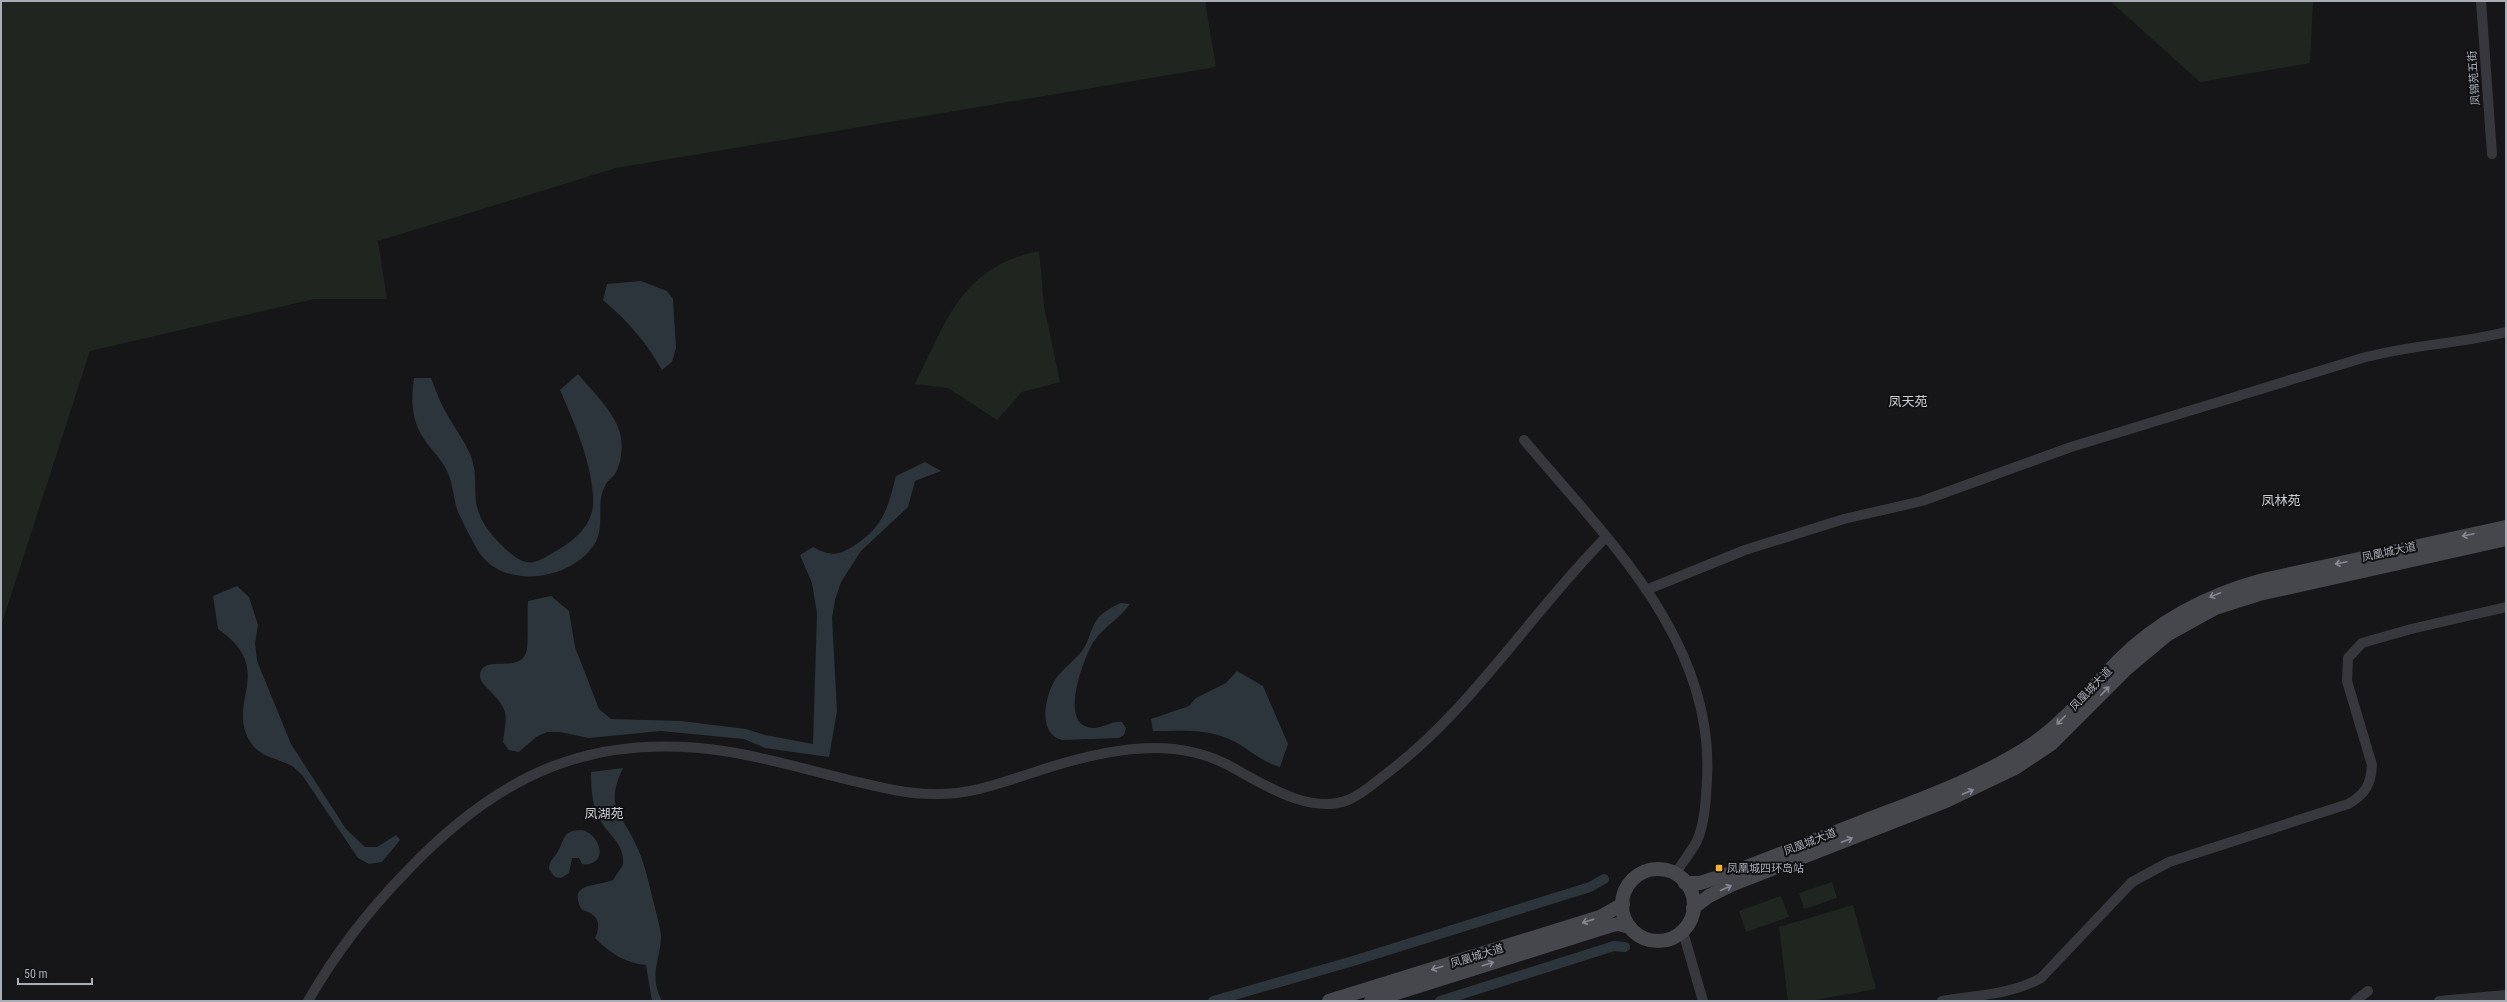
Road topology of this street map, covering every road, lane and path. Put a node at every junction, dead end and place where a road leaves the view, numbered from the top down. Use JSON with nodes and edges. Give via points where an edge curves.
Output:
{"nodes":[{"id":1,"x":2481,"y":1,"type":"edge"},
{"id":2,"x":2492,"y":154,"type":"dead end"},
{"id":3,"x":2506,"y":332,"type":"edge"},
{"id":4,"x":1524,"y":440,"type":"dead end"},
{"id":5,"x":2506,"y":527,"type":"edge"},
{"id":6,"x":1606,"y":537,"type":"junction"},
{"id":7,"x":2506,"y":539,"type":"edge"},
{"id":8,"x":1646,"y":590,"type":"junction"},
{"id":9,"x":2506,"y":607,"type":"edge"},
{"id":10,"x":1680,"y":878,"type":"junction"},
{"id":11,"x":1623,"y":904,"type":"junction"},
{"id":12,"x":1694,"y":908,"type":"junction"},
{"id":13,"x":1630,"y":927,"type":"junction"},
{"id":14,"x":1682,"y":932,"type":"junction"},
{"id":15,"x":2368,"y":991,"type":"dead end"},
{"id":16,"x":2506,"y":995,"type":"edge"},
{"id":17,"x":308,"y":1001,"type":"edge"},
{"id":18,"x":1329,"y":1001,"type":"edge"},
{"id":19,"x":1371,"y":1001,"type":"edge"},
{"id":20,"x":1703,"y":1001,"type":"edge"},
{"id":21,"x":1942,"y":1001,"type":"edge"},
{"id":22,"x":2355,"y":1001,"type":"edge"},
{"id":23,"x":2439,"y":1001,"type":"edge"}],
"edges":[{"from":1,"to":2,"type":"street","name":"凤锦苑五街"},
{"from":3,"to":8,"type":"street","via":[[2465,341],[2399,349],[2359,359],[2071,447],[1922,501],[1844,519],[1745,550]]},
{"from":4,"to":6,"type":"street"},
{"from":5,"to":10,"type":"main road","name":"凤凰城大道","one_way":true,"via":[[2263,580],[2203,600],[2143,638],[2055,726],[2005,761],[1951,788],[1728,874],[1700,883]]},
{"from":6,"to":8,"type":"street"},
{"from":6,"to":17,"type":"street","via":[[1569,574],[1447,720],[1394,768],[1347,800],[1322,804],[1298,798],[1250,779],[1215,759],[1189,751],[1162,748],[1098,756],[1056,765],[980,790],[934,794],[890,789],[746,755],[709,750],[655,748],[601,753],[560,763],[522,779],[487,800],[458,823],[414,864],[363,920]]},
{"from":12,"to":7,"type":"main road","name":"凤凰城大道","one_way":true,"via":[[1709,896],[1731,885],[1946,801],[2010,771],[2051,744],[2125,670],[2168,634],[2209,610],[2259,594]]},
{"from":8,"to":10,"type":"street","via":[[1673,630],[1686,657],[1699,697],[1707,745],[1706,793],[1697,840]]},
{"from":9,"to":21,"type":"street","via":[[2362,643],[2348,658],[2347,681],[2372,765],[2372,777],[2367,789],[2359,798],[2348,804],[2169,862],[2132,882],[2041,978],[2023,988],[2003,994]]},
{"from":10,"to":11,"type":"main road","via":[[1663,870],[1651,870],[1640,874],[1628,887]]},
{"from":10,"to":12,"type":"main road","via":[[1692,894]]},
{"from":11,"to":13,"type":"main road","via":[[1623,912]]},
{"from":11,"to":18,"type":"main road","name":"凤凰城大道","one_way":true,"via":[[1600,917]]},
{"from":12,"to":14,"type":"main road","via":[[1692,917]]},
{"from":13,"to":14,"type":"main road","via":[[1638,935],[1655,941],[1672,939]]},
{"from":19,"to":13,"type":"main road","name":"凤凰城大道","one_way":true,"via":[[1609,926],[1618,924]]},
{"from":14,"to":20,"type":"street"},
{"from":15,"to":22,"type":"street"},
{"from":16,"to":23,"type":"street"}]}
